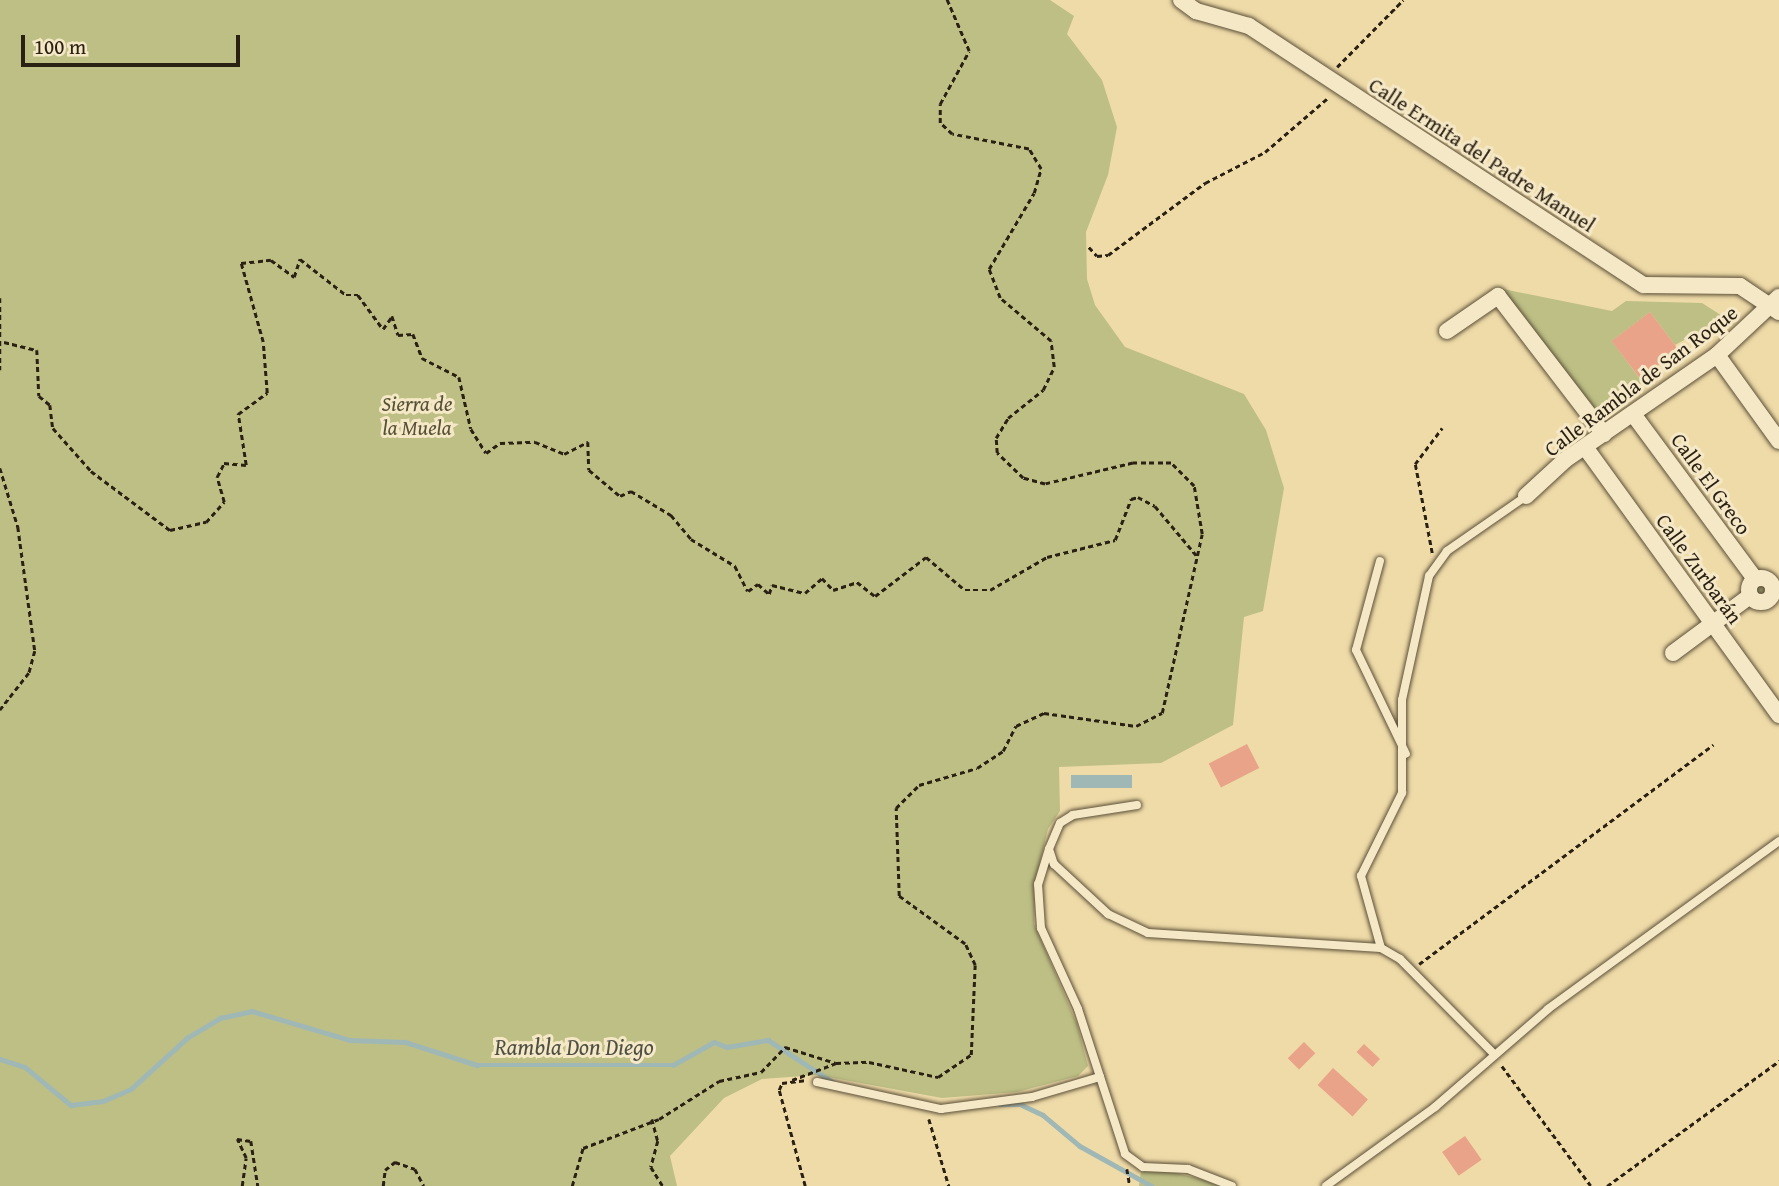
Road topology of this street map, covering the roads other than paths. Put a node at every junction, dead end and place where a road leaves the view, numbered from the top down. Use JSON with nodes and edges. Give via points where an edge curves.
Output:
{"nodes":[{"id":1,"x":1181,"y":0,"type":"edge"},
{"id":2,"x":1777,"y":304,"type":"edge"},
{"id":3,"x":1447,"y":331,"type":"dead end"},
{"id":4,"x":1717,"y":355,"type":"junction"},
{"id":5,"x":1633,"y":414,"type":"junction"},
{"id":6,"x":1604,"y":434,"type":"junction"},
{"id":7,"x":1779,"y":441,"type":"edge"},
{"id":8,"x":1585,"y":447,"type":"junction"},
{"id":9,"x":1526,"y":496,"type":"joint"},
{"id":10,"x":1380,"y":561,"type":"dead end"},
{"id":11,"x":1768,"y":578,"type":"edge"},
{"id":12,"x":1750,"y":596,"type":"junction"},
{"id":13,"x":1769,"y":599,"type":"junction"},
{"id":14,"x":1779,"y":613,"type":"edge"},
{"id":15,"x":1712,"y":624,"type":"junction"},
{"id":16,"x":1673,"y":653,"type":"dead end"},
{"id":17,"x":1779,"y":715,"type":"edge"},
{"id":18,"x":1406,"y":754,"type":"junction"},
{"id":19,"x":1137,"y":805,"type":"dead end"},
{"id":20,"x":1779,"y":841,"type":"edge"},
{"id":21,"x":1049,"y":849,"type":"junction"},
{"id":22,"x":1381,"y":948,"type":"junction"},
{"id":23,"x":1492,"y":1052,"type":"junction"},
{"id":24,"x":1100,"y":1077,"type":"junction"},
{"id":25,"x":817,"y":1082,"type":"road end"},
{"id":26,"x":1232,"y":1186,"type":"edge"},
{"id":27,"x":1326,"y":1186,"type":"edge"}],
"edges":[{"from":1,"to":2,"type":"street","name":"Calle Ermita del Padre Manuel","via":[[1196,11],[1249,26],[1644,285],[1740,286]]},
{"from":2,"to":4,"type":"street","name":"Calle Rambla de San Roque"},
{"from":3,"to":6,"type":"street","via":[[1498,296]]},
{"from":4,"to":5,"type":"street","name":"Calle Rambla de San Roque"},
{"from":4,"to":7,"type":"street"},
{"from":5,"to":6,"type":"street","name":"Calle Rambla de San Roque"},
{"from":5,"to":11,"type":"street","name":"Calle El Greco"},
{"from":6,"to":8,"type":"street","name":"Calle Rambla de San Roque"},
{"from":8,"to":9,"type":"street","name":"Calle Rambla de San Roque"},
{"from":8,"to":15,"type":"street","name":"Calle Zurbarán"},
{"from":9,"to":18,"type":"lane","via":[[1434,564],[1402,700]]},
{"from":10,"to":18,"type":"lane","via":[[1356,650]]},
{"from":11,"to":12,"type":"street"},
{"from":11,"to":13,"type":"street"},
{"from":12,"to":13,"type":"street"},
{"from":12,"to":15,"type":"street"},
{"from":13,"to":14,"type":"street"},
{"from":15,"to":16,"type":"street"},
{"from":15,"to":17,"type":"street","name":"Calle Zurbarán"},
{"from":18,"to":22,"type":"lane","via":[[1396,817],[1361,876]]},
{"from":19,"to":21,"type":"lane","via":[[1073,815],[1060,823]]},
{"from":20,"to":23,"type":"lane"},
{"from":21,"to":22,"type":"lane","via":[[1054,864],[1089,900],[1148,933]]},
{"from":21,"to":24,"type":"lane","via":[[1038,884],[1041,928],[1061,966]]},
{"from":22,"to":23,"type":"lane","via":[[1411,970]]},
{"from":23,"to":27,"type":"lane","via":[[1435,1107]]},
{"from":24,"to":25,"type":"lane","via":[[977,1108],[924,1108]]},
{"from":24,"to":26,"type":"lane","via":[[1133,1163],[1188,1170]]}]}
